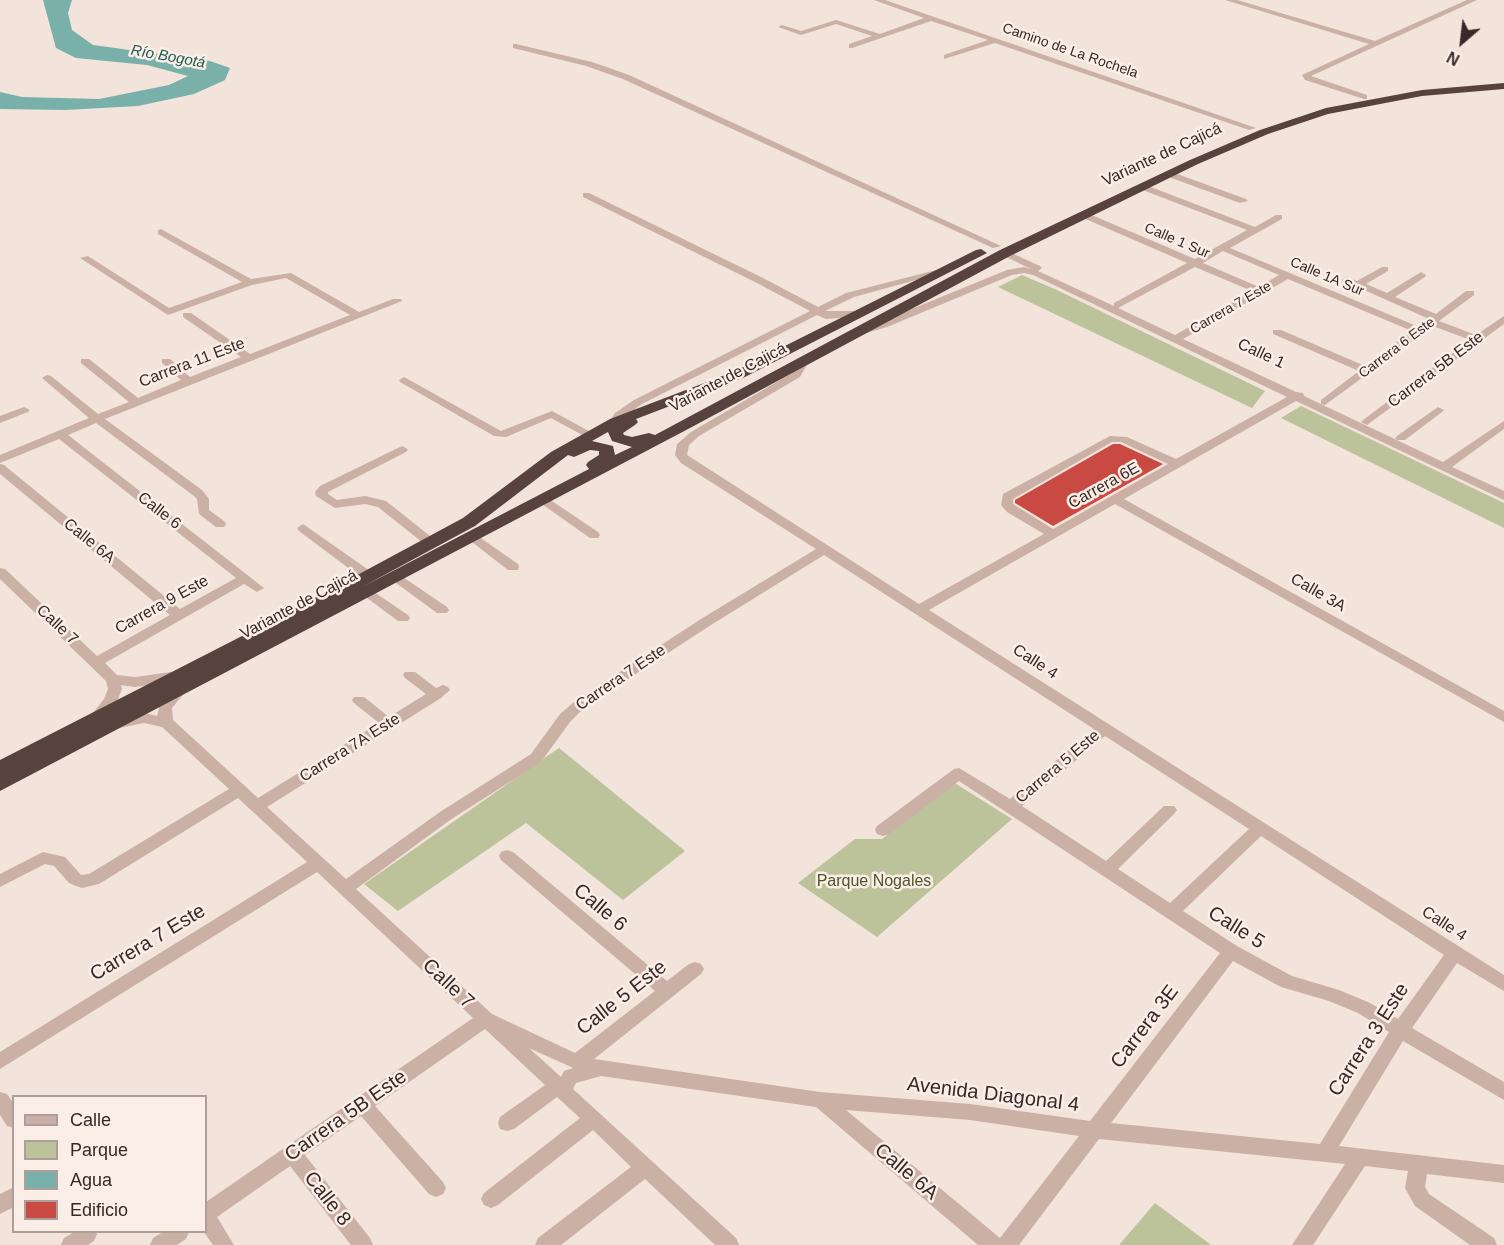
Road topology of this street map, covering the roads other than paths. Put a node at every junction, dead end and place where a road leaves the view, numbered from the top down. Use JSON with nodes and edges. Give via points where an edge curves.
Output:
{"nodes":[{"id":1,"x":878,"y":0,"type":"edge"},
{"id":2,"x":1229,"y":0,"type":"edge"},
{"id":3,"x":1473,"y":0,"type":"edge"},
{"id":4,"x":931,"y":18,"type":"junction"},
{"id":5,"x":782,"y":27,"type":"dead end"},
{"id":6,"x":879,"y":36,"type":"junction"},
{"id":7,"x":994,"y":40,"type":"junction"},
{"id":8,"x":1373,"y":43,"type":"junction"},
{"id":9,"x":516,"y":46,"type":"dead end"},
{"id":10,"x":852,"y":46,"type":"dead end"},
{"id":11,"x":947,"y":57,"type":"dead end"},
{"id":12,"x":1302,"y":69,"type":"dead end"},
{"id":13,"x":1311,"y":71,"type":"junction"},
{"id":14,"x":1504,"y":81,"type":"edge"},
{"id":15,"x":1504,"y":86,"type":"edge"},
{"id":16,"x":1364,"y":97,"type":"junction"},
{"id":17,"x":1252,"y":128,"type":"junction"},
{"id":18,"x":1169,"y":174,"type":"junction"},
{"id":19,"x":1143,"y":187,"type":"junction"},
{"id":20,"x":586,"y":195,"type":"dead end"},
{"id":21,"x":1243,"y":201,"type":"dead end"},
{"id":22,"x":1084,"y":215,"type":"junction"},
{"id":23,"x":1279,"y":217,"type":"dead end"},
{"id":24,"x":1255,"y":230,"type":"junction"},
{"id":25,"x":161,"y":232,"type":"dead end"},
{"id":26,"x":1223,"y":248,"type":"junction"},
{"id":27,"x":1000,"y":250,"type":"junction"},
{"id":28,"x":85,"y":258,"type":"dead end"},
{"id":29,"x":1196,"y":263,"type":"junction"},
{"id":30,"x":1385,"y":269,"type":"dead end"},
{"id":31,"x":942,"y":271,"type":"junction"},
{"id":32,"x":1287,"y":275,"type":"junction"},
{"id":33,"x":1421,"y":275,"type":"dead end"},
{"id":34,"x":1347,"y":280,"type":"dead end"},
{"id":35,"x":250,"y":282,"type":"junction"},
{"id":36,"x":1359,"y":284,"type":"junction"},
{"id":37,"x":1260,"y":291,"type":"junction"},
{"id":38,"x":1470,"y":293,"type":"dead end"},
{"id":39,"x":1388,"y":297,"type":"junction"},
{"id":40,"x":397,"y":301,"type":"dead end"},
{"id":41,"x":210,"y":305,"type":"dead end"},
{"id":42,"x":1118,"y":305,"type":"junction"},
{"id":43,"x":821,"y":313,"type":"junction"},
{"id":44,"x":861,"y":314,"type":"junction"},
{"id":45,"x":357,"y":316,"type":"junction"},
{"id":46,"x":1504,"y":319,"type":"edge"},
{"id":47,"x":1434,"y":320,"type":"junction"},
{"id":48,"x":1420,"y":330,"type":"junction"},
{"id":49,"x":861,"y":332,"type":"junction"},
{"id":50,"x":1277,"y":332,"type":"dead end"},
{"id":51,"x":820,"y":334,"type":"junction"},
{"id":52,"x":1178,"y":338,"type":"junction"},
{"id":53,"x":1478,"y":339,"type":"junction"},
{"id":54,"x":249,"y":358,"type":"junction"},
{"id":55,"x":86,"y":361,"type":"dead end"},
{"id":56,"x":804,"y":361,"type":"junction"},
{"id":57,"x":166,"y":362,"type":"dead end"},
{"id":58,"x":1367,"y":371,"type":"junction"},
{"id":59,"x":47,"y":378,"type":"dead end"},
{"id":60,"x":404,"y":380,"type":"dead end"},
{"id":61,"x":189,"y":381,"type":"junction"},
{"id":62,"x":1303,"y":397,"type":"junction"},
{"id":63,"x":136,"y":402,"type":"junction"},
{"id":64,"x":1325,"y":402,"type":"junction"},
{"id":65,"x":658,"y":407,"type":"junction"},
{"id":66,"x":24,"y":410,"type":"dead end"},
{"id":67,"x":1438,"y":410,"type":"dead end"},
{"id":68,"x":96,"y":418,"type":"junction"},
{"id":69,"x":0,"y":420,"type":"edge"},
{"id":70,"x":615,"y":422,"type":"junction"},
{"id":71,"x":1367,"y":422,"type":"junction"},
{"id":72,"x":1504,"y":424,"type":"edge"},
{"id":73,"x":686,"y":425,"type":"junction"},
{"id":74,"x":60,"y":434,"type":"junction"},
{"id":75,"x":590,"y":435,"type":"junction"},
{"id":76,"x":1401,"y":438,"type":"junction"},
{"id":77,"x":402,"y":450,"type":"dead end"},
{"id":78,"x":0,"y":459,"type":"edge"},
{"id":79,"x":1177,"y":464,"type":"junction"},
{"id":80,"x":1448,"y":464,"type":"junction"},
{"id":81,"x":0,"y":468,"type":"edge"},
{"id":82,"x":527,"y":477,"type":"junction"},
{"id":83,"x":1504,"y":486,"type":"edge"},
{"id":84,"x":560,"y":490,"type":"junction"},
{"id":85,"x":1504,"y":496,"type":"edge"},
{"id":86,"x":543,"y":499,"type":"junction"},
{"id":87,"x":1119,"y":501,"type":"junction"},
{"id":88,"x":220,"y":524,"type":"dead end"},
{"id":89,"x":303,"y":528,"type":"dead end"},
{"id":90,"x":1053,"y":534,"type":"junction"},
{"id":91,"x":594,"y":535,"type":"dead end"},
{"id":92,"x":472,"y":536,"type":"junction"},
{"id":93,"x":431,"y":543,"type":"junction"},
{"id":94,"x":825,"y":549,"type":"junction"},
{"id":95,"x":513,"y":567,"type":"dead end"},
{"id":96,"x":0,"y":572,"type":"edge"},
{"id":97,"x":397,"y":577,"type":"junction"},
{"id":98,"x":244,"y":578,"type":"junction"},
{"id":99,"x":368,"y":584,"type":"junction"},
{"id":100,"x":257,"y":588,"type":"dead end"},
{"id":101,"x":442,"y":610,"type":"dead end"},
{"id":102,"x":924,"y":612,"type":"junction"},
{"id":103,"x":179,"y":615,"type":"junction"},
{"id":104,"x":403,"y":618,"type":"dead end"},
{"id":105,"x":96,"y":662,"type":"junction"},
{"id":106,"x":189,"y":670,"type":"junction"},
{"id":107,"x":410,"y":675,"type":"dead end"},
{"id":108,"x":113,"y":679,"type":"junction"},
{"id":109,"x":179,"y":692,"type":"junction"},
{"id":110,"x":359,"y":700,"type":"dead end"},
{"id":111,"x":1504,"y":717,"type":"edge"},
{"id":112,"x":88,"y":723,"type":"junction"},
{"id":113,"x":117,"y":723,"type":"junction"},
{"id":114,"x":167,"y":723,"type":"junction"},
{"id":115,"x":388,"y":724,"type":"junction"},
{"id":116,"x":1105,"y":728,"type":"junction"},
{"id":117,"x":0,"y":769,"type":"edge"},
{"id":118,"x":0,"y":784,"type":"edge"},
{"id":119,"x":239,"y":790,"type":"junction"},
{"id":120,"x":257,"y":806,"type":"junction"},
{"id":121,"x":1011,"y":807,"type":"junction"},
{"id":122,"x":1169,"y":810,"type":"dead end"},
{"id":123,"x":1260,"y":828,"type":"junction"},
{"id":124,"x":883,"y":830,"type":"dead end"},
{"id":125,"x":507,"y":856,"type":"dead end"},
{"id":126,"x":318,"y":863,"type":"junction"},
{"id":127,"x":1108,"y":869,"type":"junction"},
{"id":128,"x":0,"y":881,"type":"edge"},
{"id":129,"x":345,"y":888,"type":"junction"},
{"id":130,"x":1172,"y":911,"type":"junction"},
{"id":131,"x":1231,"y":951,"type":"junction"},
{"id":132,"x":1455,"y":953,"type":"junction"},
{"id":133,"x":695,"y":969,"type":"dead end"},
{"id":134,"x":1504,"y":984,"type":"edge"},
{"id":135,"x":667,"y":992,"type":"junction"},
{"id":136,"x":486,"y":1019,"type":"junction"},
{"id":137,"x":1401,"y":1028,"type":"junction"},
{"id":138,"x":0,"y":1061,"type":"edge"},
{"id":139,"x":577,"y":1062,"type":"junction"},
{"id":140,"x":600,"y":1068,"type":"junction"},
{"id":141,"x":560,"y":1088,"type":"junction"},
{"id":142,"x":1504,"y":1092,"type":"edge"},
{"id":143,"x":0,"y":1100,"type":"edge"},
{"id":144,"x":820,"y":1100,"type":"junction"},
{"id":145,"x":363,"y":1105,"type":"junction"},
{"id":146,"x":12,"y":1117,"type":"edge"},
{"id":147,"x":593,"y":1119,"type":"junction"},
{"id":148,"x":507,"y":1123,"type":"dead end"},
{"id":149,"x":1095,"y":1130,"type":"junction"},
{"id":150,"x":292,"y":1154,"type":"junction"},
{"id":151,"x":1324,"y":1154,"type":"junction"},
{"id":152,"x":1359,"y":1159,"type":"junction"},
{"id":153,"x":1419,"y":1165,"type":"junction"},
{"id":154,"x":646,"y":1167,"type":"junction"},
{"id":155,"x":1504,"y":1174,"type":"edge"},
{"id":156,"x":436,"y":1188,"type":"dead end"},
{"id":157,"x":491,"y":1199,"type":"dead end"},
{"id":158,"x":207,"y":1212,"type":"edge"},
{"id":159,"x":207,"y":1220,"type":"edge"},
{"id":160,"x":178,"y":1233,"type":"edge"},
{"id":161,"x":160,"y":1245,"type":"edge"},
{"id":162,"x":224,"y":1245,"type":"edge"},
{"id":163,"x":363,"y":1245,"type":"edge"},
{"id":164,"x":545,"y":1245,"type":"edge"},
{"id":165,"x":729,"y":1245,"type":"edge"},
{"id":166,"x":993,"y":1245,"type":"edge"},
{"id":167,"x":1007,"y":1245,"type":"edge"},
{"id":168,"x":1302,"y":1245,"type":"edge"},
{"id":169,"x":1487,"y":1245,"type":"edge"}],
"edges":[{"from":1,"to":4,"type":"street","name":"Camino de La Rochela"},
{"from":2,"to":8,"type":"street"},
{"from":3,"to":8,"type":"street"},
{"from":4,"to":6,"type":"street"},
{"from":4,"to":7,"type":"street","name":"Camino de La Rochela"},
{"from":5,"to":6,"type":"street","via":[[801,33],[836,22]]},
{"from":6,"to":10,"type":"street"},
{"from":7,"to":11,"type":"street"},
{"from":7,"to":17,"type":"street","name":"Camino de La Rochela"},
{"from":8,"to":13,"type":"street"},
{"from":9,"to":27,"type":"street","name":"Calle 1","via":[[626,76]]},
{"from":12,"to":13,"type":"street"},
{"from":13,"to":16,"type":"street","via":[[1306,76]]},
{"from":14,"to":16,"type":"highway","name":"Variante de Cajicá"},
{"from":15,"to":18,"type":"highway","name":"Variante de Cajicá","via":[[1422,93],[1326,111],[1264,132]]},
{"from":16,"to":17,"type":"highway","name":"Variante de Cajicá"},
{"from":17,"to":27,"type":"highway","name":"Variante de Cajicá"},
{"from":18,"to":19,"type":"highway","name":"Variante de Cajicá"},
{"from":18,"to":21,"type":"street"},
{"from":19,"to":22,"type":"highway","name":"Variante de Cajicá"},
{"from":19,"to":24,"type":"street"},
{"from":20,"to":43,"type":"street"},
{"from":22,"to":27,"type":"highway","name":"Variante de Cajicá"},
{"from":22,"to":29,"type":"street","name":"Calle 1 Sur"},
{"from":23,"to":24,"type":"street"},
{"from":24,"to":26,"type":"street"},
{"from":25,"to":35,"type":"street"},
{"from":26,"to":29,"type":"street"},
{"from":26,"to":32,"type":"street","name":"Calle 1A Sur"},
{"from":27,"to":31,"type":"highway","name":"Variante de Cajicá"},
{"from":27,"to":42,"type":"street","name":"Calle 1"},
{"from":27,"to":49,"type":"highway","name":"Variante de Cajicá"},
{"from":28,"to":35,"type":"street","via":[[168,312]]},
{"from":29,"to":37,"type":"street","name":"Calle 1 Sur"},
{"from":29,"to":42,"type":"street"},
{"from":30,"to":36,"type":"street"},
{"from":31,"to":43,"type":"street","via":[[850,295]]},
{"from":31,"to":44,"type":"highway","name":"Variante de Cajicá"},
{"from":32,"to":37,"type":"street","name":"Carrera 7 Este"},
{"from":32,"to":48,"type":"street","name":"Calle 1A Sur"},
{"from":33,"to":39,"type":"street"},
{"from":34,"to":36,"type":"street"},
{"from":35,"to":45,"type":"street","via":[[287,275]]},
{"from":36,"to":39,"type":"street"},
{"from":37,"to":52,"type":"street","name":"Carrera 7 Este"},
{"from":38,"to":47,"type":"street","name":"Carrera 6 Este"},
{"from":39,"to":47,"type":"street"},
{"from":40,"to":45,"type":"street","name":"Carrera 11 Este"},
{"from":41,"to":54,"type":"street","via":[[187,315]]},
{"from":42,"to":52,"type":"street","name":"Calle 1"},
{"from":43,"to":44,"type":"street"},
{"from":43,"to":51,"type":"street"},
{"from":43,"to":70,"type":"street","via":[[638,402]]},
{"from":44,"to":51,"type":"highway","name":"Variante de Cajicá"},
{"from":45,"to":54,"type":"street","name":"Carrera 11 Este"},
{"from":46,"to":53,"type":"street","name":"Carrera 5B Este"},
{"from":47,"to":48,"type":"street","name":"Carrera 6 Este"},
{"from":47,"to":53,"type":"street"},
{"from":48,"to":58,"type":"street","name":"Carrera 6 Este"},
{"from":49,"to":52,"type":"street","name":"Calle 1","via":[[1010,272],[1024,270]]},
{"from":49,"to":56,"type":"highway","name":"Variante de Cajicá"},
{"from":50,"to":58,"type":"street","name":"Calle 1"},
{"from":51,"to":65,"type":"highway","name":"Variante de Cajicá","via":[[738,375]]},
{"from":52,"to":62,"type":"street","name":"Calle 1"},
{"from":53,"to":71,"type":"street","name":"Carrera 5B Este"},
{"from":54,"to":61,"type":"street","name":"Carrera 11 Este"},
{"from":55,"to":63,"type":"street"},
{"from":56,"to":73,"type":"highway","name":"Variante de Cajicá"},
{"from":56,"to":94,"type":"street","name":"Calle 4","via":[[796,375],[683,444],[681,455]]},
{"from":57,"to":61,"type":"street"},
{"from":58,"to":64,"type":"street","name":"Carrera 6 Este"},
{"from":59,"to":68,"type":"street"},
{"from":60,"to":75,"type":"street","via":[[498,434],[552,414]]},
{"from":61,"to":63,"type":"street","name":"Carrera 11 Este"},
{"from":62,"to":64,"type":"street","name":"Calle 1"},
{"from":62,"to":79,"type":"street","name":"Carrera 6E"},
{"from":62,"to":80,"type":"street","name":"Calle 1"},
{"from":62,"to":87,"type":"street","name":"Carrera 6E"},
{"from":63,"to":68,"type":"street","name":"Carrera 11 Este"},
{"from":64,"to":71,"type":"street","name":"Calle 1"},
{"from":65,"to":70,"type":"highway","name":"Variante de Cajicá"},
{"from":65,"to":73,"type":"highway","via":[[618,428],[616,438],[632,442]]},
{"from":66,"to":69,"type":"street"},
{"from":67,"to":76,"type":"street"},
{"from":68,"to":74,"type":"street","name":"Carrera 11 Este"},
{"from":68,"to":88,"type":"street","via":[[198,493],[203,499],[203,511]]},
{"from":70,"to":75,"type":"highway","name":"Variante de Cajicá"},
{"from":71,"to":76,"type":"street","name":"Calle 1"},
{"from":72,"to":80,"type":"street"},
{"from":73,"to":84,"type":"highway","name":"Variante de Cajicá"},
{"from":74,"to":78,"type":"street","name":"Carrera 11 Este"},
{"from":74,"to":98,"type":"street","name":"Calle 6"},
{"from":75,"to":82,"type":"highway","name":"Variante de Cajicá"},
{"from":76,"to":80,"type":"street","name":"Calle 1"},
{"from":77,"to":93,"type":"street","via":[[324,489],[322,496],[335,504],[382,504]]},
{"from":79,"to":87,"type":"street","name":"Carrera 6E"},
{"from":79,"to":90,"type":"street","via":[[1123,439],[1110,439],[1006,497],[1011,509]]},
{"from":80,"to":83,"type":"street","name":"Calle 1"},
{"from":80,"to":85,"type":"street","name":"Calle 1"},
{"from":81,"to":103,"type":"street","name":"Calle 6A"},
{"from":82,"to":84,"type":"highway","via":[[548,471],[582,447],[595,445],[607,449],[607,457],[566,479]]},
{"from":82,"to":93,"type":"highway","name":"Variante de Cajicá","via":[[469,522]]},
{"from":84,"to":86,"type":"highway","name":"Variante de Cajicá"},
{"from":86,"to":91,"type":"street"},
{"from":86,"to":92,"type":"highway","name":"Variante de Cajicá"},
{"from":87,"to":90,"type":"street","name":"Carrera 6E"},
{"from":87,"to":102,"type":"street","name":"Carrera 6E"},
{"from":87,"to":111,"type":"street","name":"Calle 3A"},
{"from":89,"to":99,"type":"street"},
{"from":90,"to":102,"type":"street","name":"Carrera 6E"},
{"from":92,"to":95,"type":"street"},
{"from":92,"to":97,"type":"highway","name":"Variante de Cajicá"},
{"from":93,"to":99,"type":"highway","name":"Variante de Cajicá"},
{"from":94,"to":102,"type":"street","name":"Calle 4"},
{"from":94,"to":129,"type":"street","name":"Carrera 7 Este","via":[[580,704],[536,758],[445,816]]},
{"from":96,"to":105,"type":"street","name":"Calle 7"},
{"from":97,"to":99,"type":"highway","name":"Variante de Cajicá"},
{"from":97,"to":101,"type":"street"},
{"from":98,"to":100,"type":"street","name":"Calle 6"},
{"from":98,"to":103,"type":"street","name":"Carrera 9 Este"},
{"from":99,"to":104,"type":"street"},
{"from":99,"to":106,"type":"highway","name":"Variante de Cajicá"},
{"from":99,"to":109,"type":"highway","name":"Variante de Cajicá"},
{"from":102,"to":116,"type":"street","name":"Calle 4"},
{"from":103,"to":105,"type":"street","name":"Carrera 9 Este"},
{"from":105,"to":108,"type":"street","name":"Calle 7"},
{"from":106,"to":108,"type":"street","via":[[147,682]]},
{"from":106,"to":112,"type":"highway","name":"Variante de Cajicá"},
{"from":107,"to":115,"type":"street","name":"Carrera 7A Este","via":[[440,692]]},
{"from":108,"to":112,"type":"street","via":[[111,701]]},
{"from":109,"to":113,"type":"highway","name":"Variante de Cajicá"},
{"from":109,"to":114,"type":"street","via":[[165,707]]},
{"from":110,"to":115,"type":"street"},
{"from":112,"to":117,"type":"highway","name":"Variante de Cajicá"},
{"from":113,"to":114,"type":"street","via":[[144,718]]},
{"from":113,"to":118,"type":"highway","name":"Variante de Cajicá"},
{"from":114,"to":119,"type":"street","name":"Calle 7"},
{"from":115,"to":120,"type":"street","name":"Carrera 7A Este"},
{"from":116,"to":121,"type":"street","name":"Carrera 5 Este"},
{"from":116,"to":123,"type":"street","name":"Calle 4"},
{"from":119,"to":120,"type":"street","name":"Calle 7"},
{"from":119,"to":128,"type":"street","via":[[93,880],[75,879],[59,861],[43,858]]},
{"from":120,"to":126,"type":"street","name":"Calle 7"},
{"from":121,"to":124,"type":"street","name":"Calle 5","via":[[959,773]]},
{"from":121,"to":127,"type":"street","name":"Calle 5"},
{"from":122,"to":127,"type":"street"},
{"from":123,"to":130,"type":"street"},
{"from":123,"to":132,"type":"street","name":"Calle 4"},
{"from":125,"to":135,"type":"street","name":"Calle 6"},
{"from":126,"to":129,"type":"street","name":"Calle 7"},
{"from":126,"to":138,"type":"street","name":"Carrera 7 Este"},
{"from":127,"to":130,"type":"street","name":"Calle 5"},
{"from":129,"to":136,"type":"street","name":"Calle 7"},
{"from":130,"to":131,"type":"street","name":"Calle 5"},
{"from":131,"to":137,"type":"street","name":"Calle 5","via":[[1287,982],[1333,995]]},
{"from":131,"to":149,"type":"street","name":"Carrera 3E"},
{"from":132,"to":134,"type":"street","name":"Calle 4"},
{"from":132,"to":137,"type":"street","name":"Carrera 3 Este"},
{"from":133,"to":135,"type":"street","name":"Calle 5 Este"},
{"from":135,"to":139,"type":"street","name":"Calle 5 Este"},
{"from":136,"to":139,"type":"street","name":"Avenida Diagonal 4"},
{"from":136,"to":141,"type":"street","name":"Calle 7"},
{"from":136,"to":145,"type":"street","name":"Carrera 5B Este"},
{"from":137,"to":142,"type":"street","name":"Calle 5"},
{"from":137,"to":151,"type":"street","name":"Carrera 3 Este"},
{"from":139,"to":140,"type":"street","name":"Avenida Diagonal 4"},
{"from":140,"to":141,"type":"street","via":[[570,1077]]},
{"from":140,"to":144,"type":"street","name":"Avenida Diagonal 4"},
{"from":141,"to":147,"type":"street","name":"Calle 7"},
{"from":141,"to":148,"type":"street"},
{"from":143,"to":146,"type":"street"},
{"from":144,"to":149,"type":"street","name":"Avenida Diagonal 4","via":[[970,1112]]},
{"from":144,"to":166,"type":"street","name":"Calle 6A"},
{"from":145,"to":150,"type":"street","name":"Carrera 5B Este"},
{"from":145,"to":156,"type":"street"},
{"from":147,"to":154,"type":"street","name":"Calle 7"},
{"from":147,"to":157,"type":"street"},
{"from":149,"to":151,"type":"street","name":"Avenida Diagonal 4"},
{"from":149,"to":167,"type":"street","name":"Carrera 3E"},
{"from":150,"to":158,"type":"street","name":"Carrera 5B Este"},
{"from":150,"to":163,"type":"street","name":"Calle 8"},
{"from":151,"to":152,"type":"street","name":"Avenida Diagonal 4"},
{"from":152,"to":153,"type":"street","name":"Avenida Diagonal 4"},
{"from":152,"to":168,"type":"street"},
{"from":153,"to":155,"type":"street","name":"Avenida Diagonal 4"},
{"from":153,"to":169,"type":"street","via":[[1415,1188],[1422,1200]]},
{"from":154,"to":164,"type":"street"},
{"from":154,"to":165,"type":"street","name":"Calle 7"},
{"from":159,"to":162,"type":"street"},
{"from":160,"to":161,"type":"street"}]}
